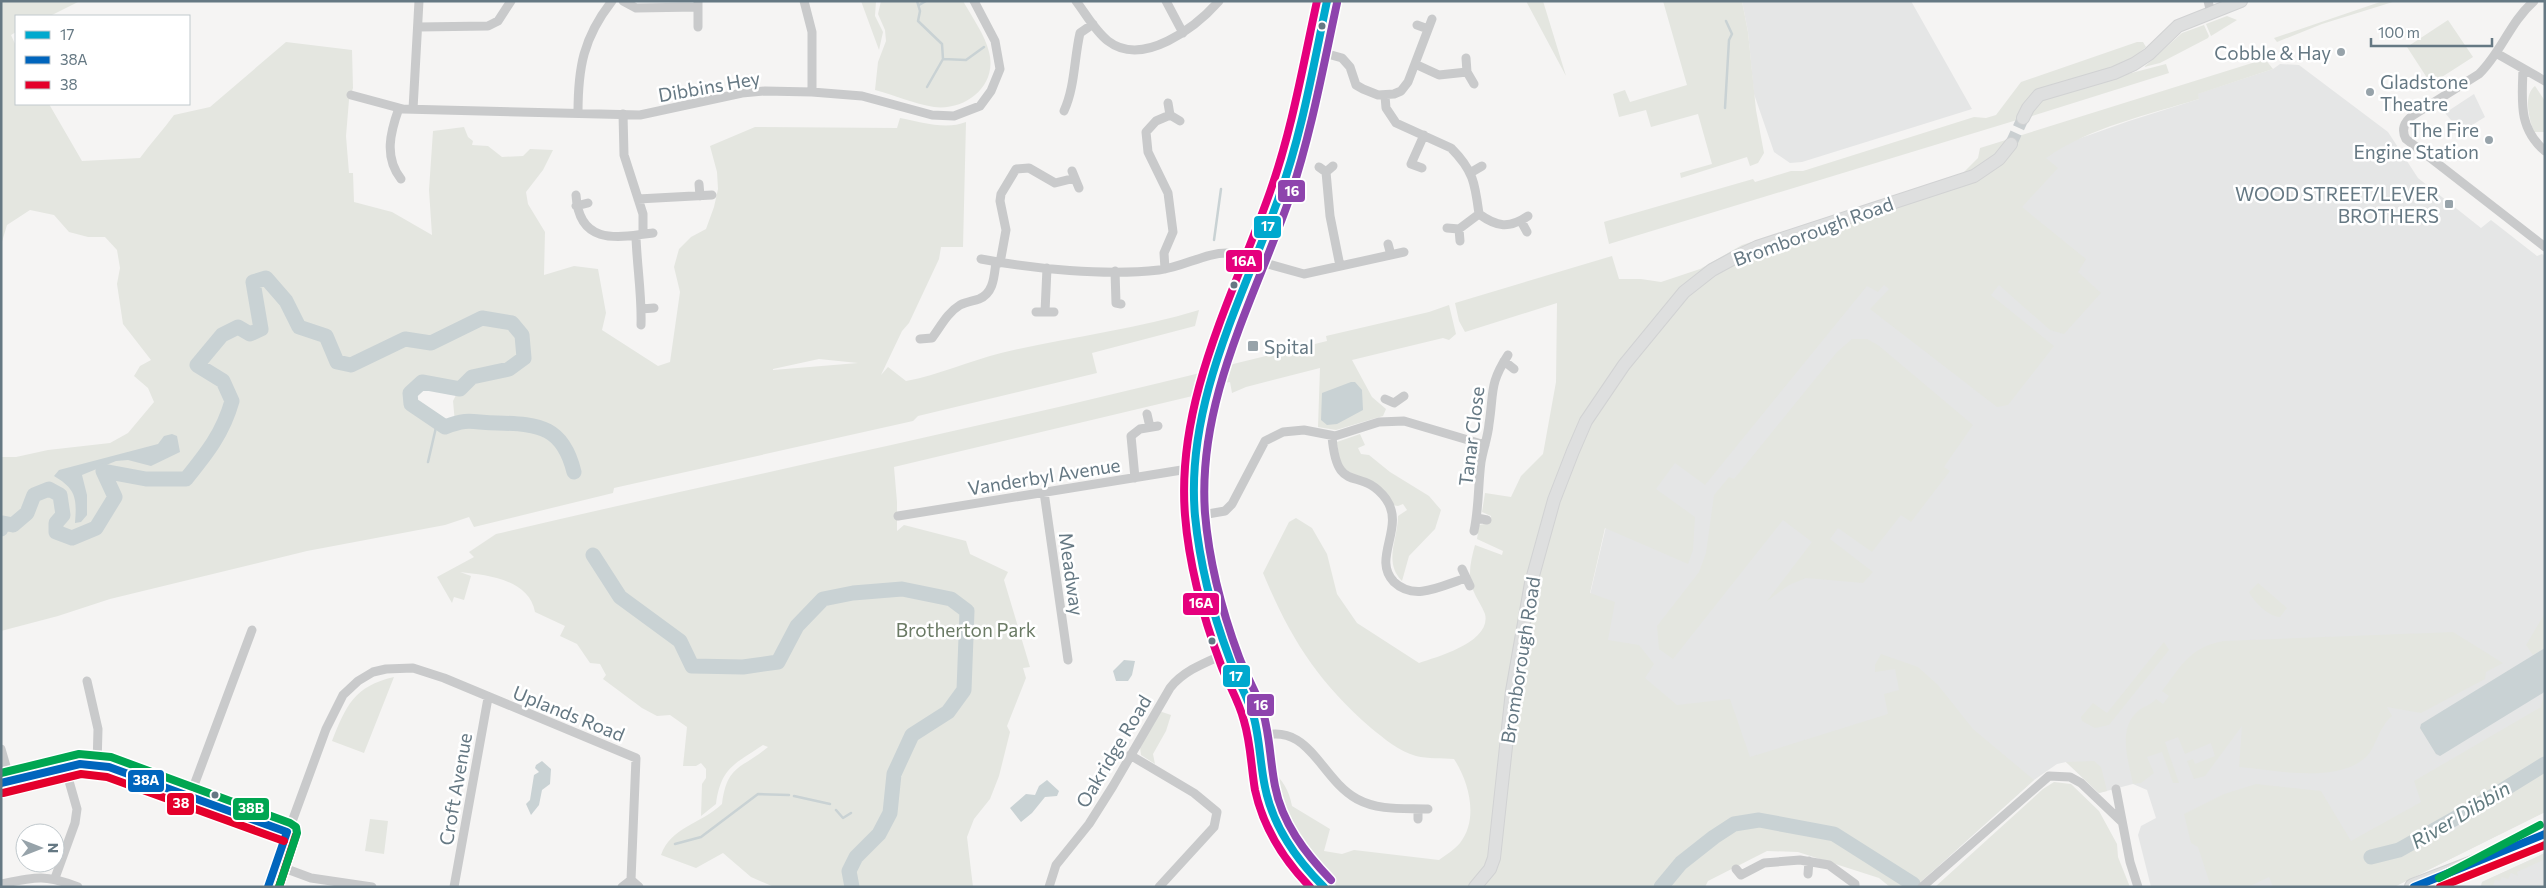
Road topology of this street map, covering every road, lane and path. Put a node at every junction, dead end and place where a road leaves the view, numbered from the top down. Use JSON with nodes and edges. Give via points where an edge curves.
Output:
{"nodes":[{"id":1,"x":419,"y":1,"type":"edge"},
{"id":2,"x":511,"y":1,"type":"edge"},
{"id":3,"x":612,"y":1,"type":"edge"},
{"id":4,"x":623,"y":1,"type":"edge"},
{"id":5,"x":804,"y":1,"type":"edge"},
{"id":6,"x":974,"y":1,"type":"edge"},
{"id":7,"x":1076,"y":1,"type":"edge"},
{"id":8,"x":1166,"y":1,"type":"edge"},
{"id":9,"x":1220,"y":1,"type":"edge"},
{"id":10,"x":1327,"y":1,"type":"edge"},
{"id":11,"x":2241,"y":1,"type":"edge"},
{"id":12,"x":2534,"y":1,"type":"edge"},
{"id":13,"x":698,"y":4,"type":"edge"},
{"id":14,"x":2209,"y":7,"type":"edge"},
{"id":15,"x":1432,"y":19,"type":"dead end"},
{"id":16,"x":1093,"y":24,"type":"junction"},
{"id":17,"x":1416,"y":25,"type":"dead end"},
{"id":18,"x":698,"y":27,"type":"dead end"},
{"id":19,"x":419,"y":28,"type":"junction"},
{"id":20,"x":1428,"y":29,"type":"junction"},
{"id":21,"x":1183,"y":33,"type":"junction"},
{"id":22,"x":1317,"y":51,"type":"junction"},
{"id":23,"x":2496,"y":53,"type":"junction"},
{"id":24,"x":1466,"y":58,"type":"dead end"},
{"id":25,"x":1415,"y":64,"type":"junction"},
{"id":26,"x":2523,"y":69,"type":"junction"},
{"id":27,"x":1467,"y":72,"type":"junction"},
{"id":28,"x":2545,"y":81,"type":"edge"},
{"id":29,"x":1474,"y":84,"type":"dead end"},
{"id":30,"x":812,"y":92,"type":"junction"},
{"id":31,"x":351,"y":95,"type":"dead end"},
{"id":32,"x":1385,"y":96,"type":"junction"},
{"id":33,"x":1168,"y":103,"type":"dead end"},
{"id":34,"x":399,"y":108,"type":"junction"},
{"id":35,"x":413,"y":109,"type":"junction"},
{"id":36,"x":1064,"y":111,"type":"dead end"},
{"id":37,"x":578,"y":113,"type":"junction"},
{"id":38,"x":623,"y":114,"type":"junction"},
{"id":39,"x":1170,"y":115,"type":"junction"},
{"id":40,"x":2023,"y":118,"type":"tunnel mouth"},
{"id":41,"x":1180,"y":121,"type":"dead end"},
{"id":42,"x":1424,"y":135,"type":"junction"},
{"id":43,"x":2010,"y":144,"type":"tunnel mouth"},
{"id":44,"x":2545,"y":151,"type":"edge"},
{"id":45,"x":1482,"y":166,"type":"dead end"},
{"id":46,"x":1326,"y":168,"type":"dead end"},
{"id":47,"x":1415,"y":168,"type":"dead end"},
{"id":48,"x":1470,"y":173,"type":"junction"},
{"id":49,"x":387,"y":177,"type":"dead end"},
{"id":50,"x":699,"y":184,"type":"dead end"},
{"id":51,"x":1079,"y":188,"type":"dead end"},
{"id":52,"x":576,"y":195,"type":"dead end"},
{"id":53,"x":712,"y":195,"type":"dead end"},
{"id":54,"x":700,"y":196,"type":"junction"},
{"id":55,"x":638,"y":199,"type":"junction"},
{"id":56,"x":588,"y":203,"type":"dead end"},
{"id":57,"x":576,"y":206,"type":"junction"},
{"id":58,"x":1479,"y":214,"type":"junction"},
{"id":59,"x":1447,"y":228,"type":"dead end"},
{"id":60,"x":1459,"y":229,"type":"junction"},
{"id":61,"x":1527,"y":232,"type":"dead end"},
{"id":62,"x":644,"y":235,"type":"junction"},
{"id":63,"x":1460,"y":241,"type":"dead end"},
{"id":64,"x":1388,"y":244,"type":"dead end"},
{"id":65,"x":2545,"y":247,"type":"edge"},
{"id":66,"x":1404,"y":252,"type":"dead end"},
{"id":67,"x":1391,"y":255,"type":"junction"},
{"id":68,"x":981,"y":259,"type":"dead end"},
{"id":69,"x":1254,"y":261,"type":"junction"},
{"id":70,"x":998,"y":262,"type":"junction"},
{"id":71,"x":1340,"y":266,"type":"junction"},
{"id":72,"x":1047,"y":268,"type":"junction"},
{"id":73,"x":1165,"y":269,"type":"junction"},
{"id":74,"x":1115,"y":271,"type":"junction"},
{"id":75,"x":1120,"y":304,"type":"dead end"},
{"id":76,"x":654,"y":308,"type":"dead end"},
{"id":77,"x":641,"y":309,"type":"junction"},
{"id":78,"x":1045,"y":312,"type":"dead end"},
{"id":79,"x":641,"y":325,"type":"dead end"},
{"id":80,"x":920,"y":339,"type":"dead end"},
{"id":81,"x":1514,"y":369,"type":"dead end"},
{"id":82,"x":1404,"y":396,"type":"dead end"},
{"id":83,"x":1385,"y":399,"type":"dead end"},
{"id":84,"x":1394,"y":403,"type":"junction"},
{"id":85,"x":1148,"y":414,"type":"dead end"},
{"id":86,"x":1392,"y":421,"type":"junction"},
{"id":87,"x":1332,"y":436,"type":"junction"},
{"id":88,"x":1485,"y":445,"type":"junction"},
{"id":89,"x":1194,"y":468,"type":"junction"},
{"id":90,"x":1135,"y":478,"type":"junction"},
{"id":91,"x":1044,"y":492,"type":"junction"},
{"id":92,"x":898,"y":516,"type":"dead end"},
{"id":93,"x":1196,"y":516,"type":"junction"},
{"id":94,"x":1477,"y":518,"type":"junction"},
{"id":95,"x":1487,"y":520,"type":"dead end"},
{"id":96,"x":1474,"y":531,"type":"dead end"},
{"id":97,"x":1466,"y":578,"type":"dead end"},
{"id":98,"x":252,"y":630,"type":"dead end"},
{"id":99,"x":1227,"y":653,"type":"junction"},
{"id":100,"x":1068,"y":660,"type":"dead end"},
{"id":101,"x":87,"y":681,"type":"dead end"},
{"id":102,"x":488,"y":698,"type":"junction"},
{"id":103,"x":1258,"y":737,"type":"junction"},
{"id":104,"x":1,"y":749,"type":"edge"},
{"id":105,"x":1130,"y":755,"type":"junction"},
{"id":106,"x":97,"y":766,"type":"junction"},
{"id":107,"x":65,"y":767,"type":"junction"},
{"id":108,"x":6,"y":781,"type":"edge"},
{"id":109,"x":2116,"y":788,"type":"dead end"},
{"id":110,"x":190,"y":796,"type":"junction"},
{"id":111,"x":1418,"y":819,"type":"dead end"},
{"id":112,"x":2122,"y":822,"type":"junction"},
{"id":113,"x":287,"y":832,"type":"junction"},
{"id":114,"x":2540,"y":837,"type":"edge"},
{"id":115,"x":1809,"y":861,"type":"junction"},
{"id":116,"x":276,"y":865,"type":"junction"},
{"id":117,"x":1736,"y":870,"type":"dead end"},
{"id":118,"x":1808,"y":874,"type":"dead end"},
{"id":119,"x":55,"y":878,"type":"junction"},
{"id":120,"x":631,"y":880,"type":"junction"},
{"id":121,"x":1,"y":884,"type":"edge"},
{"id":122,"x":78,"y":887,"type":"edge"},
{"id":123,"x":268,"y":887,"type":"edge"},
{"id":124,"x":372,"y":887,"type":"edge"},
{"id":125,"x":454,"y":887,"type":"edge"},
{"id":126,"x":622,"y":887,"type":"edge"},
{"id":127,"x":639,"y":887,"type":"edge"},
{"id":128,"x":1049,"y":887,"type":"edge"},
{"id":129,"x":1159,"y":887,"type":"edge"},
{"id":130,"x":1324,"y":887,"type":"edge"},
{"id":131,"x":1475,"y":887,"type":"edge"},
{"id":132,"x":1855,"y":887,"type":"edge"},
{"id":133,"x":1922,"y":887,"type":"edge"},
{"id":134,"x":2138,"y":887,"type":"edge"},
{"id":135,"x":2413,"y":887,"type":"edge"},
{"id":136,"x":2444,"y":887,"type":"edge"}],
"edges":[{"from":1,"to":19,"type":"street"},
{"from":2,"to":19,"type":"street","via":[[498,21],[488,26]]},
{"from":3,"to":37,"type":"street","via":[[584,50]]},
{"from":4,"to":13,"type":"street","via":[[636,8]]},
{"from":5,"to":30,"type":"street","via":[[812,32]]},
{"from":6,"to":30,"type":"street","name":"Dibbins Hey","via":[[995,41],[1000,69],[991,91],[980,106],[944,117],[862,96]]},
{"from":7,"to":16,"type":"street"},
{"from":8,"to":21,"type":"street"},
{"from":9,"to":21,"type":"street","via":[[1197,25]]},
{"from":10,"to":22,"type":"street"},
{"from":11,"to":14,"type":"street"},
{"from":12,"to":23,"type":"street","via":[[2514,22]]},
{"from":13,"to":18,"type":"street"},
{"from":14,"to":40,"type":"street","via":[[2178,26],[2134,64],[2039,95]]},
{"from":15,"to":20,"type":"street"},
{"from":16,"to":21,"type":"street","via":[[1108,42],[1122,48],[1146,48]]},
{"from":16,"to":36,"type":"street","via":[[1080,33],[1074,57],[1073,98]]},
{"from":17,"to":20,"type":"street"},
{"from":19,"to":35,"type":"street"},
{"from":20,"to":25,"type":"street"},
{"from":22,"to":32,"type":"street","via":[[1342,58],[1356,85],[1369,93]]},
{"from":22,"to":69,"type":"street","via":[[1296,147]]},
{"from":23,"to":26,"type":"street"},
{"from":23,"to":65,"type":"street","via":[[2479,74],[2412,116],[2403,129],[2406,139]]},
{"from":24,"to":27,"type":"street"},
{"from":25,"to":27,"type":"street","via":[[1438,75]]},
{"from":25,"to":32,"type":"street","via":[[1401,91]]},
{"from":26,"to":28,"type":"street"},
{"from":26,"to":44,"type":"street","via":[[2526,129]]},
{"from":27,"to":29,"type":"street"},
{"from":30,"to":38,"type":"street","name":"Dibbins Hey","via":[[742,93],[658,113]]},
{"from":31,"to":34,"type":"street","name":"Dibbins Hey"},
{"from":32,"to":42,"type":"street","via":[[1386,108],[1396,123]]},
{"from":33,"to":39,"type":"street"},
{"from":34,"to":35,"type":"street","name":"Dibbins Hey"},
{"from":34,"to":49,"type":"street","via":[[389,146],[398,175]]},
{"from":35,"to":37,"type":"street","name":"Dibbins Hey"},
{"from":37,"to":38,"type":"street","name":"Dibbins Hey"},
{"from":38,"to":55,"type":"street","via":[[624,155]]},
{"from":39,"to":41,"type":"street"},
{"from":39,"to":73,"type":"street","via":[[1156,121],[1142,133],[1168,193],[1173,232],[1164,253]]},
{"from":42,"to":47,"type":"street","via":[[1411,164]]},
{"from":42,"to":48,"type":"street","via":[[1451,148]]},
{"from":43,"to":131,"type":"street","name":"Bromborough Road","via":[[2000,159],[1974,176],[1757,247],[1712,270],[1684,292],[1624,365],[1586,421],[1554,500],[1523,620],[1494,858],[1490,869]]},
{"from":45,"to":48,"type":"street"},
{"from":46,"to":71,"type":"street","via":[[1330,216]]},
{"from":48,"to":58,"type":"street","via":[[1477,188]]},
{"from":50,"to":54,"type":"street"},
{"from":51,"to":70,"type":"street","via":[[1074,175],[1055,183],[1029,168],[1016,169],[1000,201],[1006,230]]},
{"from":52,"to":57,"type":"street"},
{"from":53,"to":54,"type":"street"},
{"from":54,"to":55,"type":"street"},
{"from":55,"to":62,"type":"street"},
{"from":56,"to":57,"type":"street"},
{"from":57,"to":62,"type":"street","via":[[587,228],[596,233],[610,237]]},
{"from":58,"to":60,"type":"street"},
{"from":58,"to":61,"type":"street","via":[[1500,226],[1525,218]]},
{"from":59,"to":60,"type":"street"},
{"from":60,"to":63,"type":"street"},
{"from":62,"to":77,"type":"street","via":[[637,270],[641,282]]},
{"from":64,"to":67,"type":"street"},
{"from":66,"to":67,"type":"street"},
{"from":67,"to":71,"type":"street"},
{"from":68,"to":70,"type":"street"},
{"from":69,"to":71,"type":"street","via":[[1304,274]]},
{"from":69,"to":73,"type":"street","via":[[1220,253]]},
{"from":69,"to":89,"type":"street","via":[[1208,393]]},
{"from":70,"to":72,"type":"street"},
{"from":70,"to":80,"type":"street","via":[[988,293],[961,304],[945,318],[934,341]]},
{"from":72,"to":74,"type":"street"},
{"from":72,"to":78,"type":"street"},
{"from":73,"to":74,"type":"street"},
{"from":74,"to":75,"type":"street","via":[[1116,303]]},
{"from":76,"to":77,"type":"street"},
{"from":77,"to":79,"type":"street"},
{"from":81,"to":88,"type":"street","name":"Tanar Close","via":[[1506,358],[1492,386]]},
{"from":82,"to":84,"type":"street"},
{"from":83,"to":84,"type":"street"},
{"from":84,"to":86,"type":"street"},
{"from":85,"to":90,"type":"street","via":[[1154,427],[1131,436]]},
{"from":86,"to":87,"type":"street"},
{"from":86,"to":88,"type":"street","via":[[1404,421]]},
{"from":87,"to":93,"type":"street","via":[[1296,429],[1270,437],[1260,449],[1232,504],[1225,511]]},
{"from":87,"to":97,"type":"street","via":[[1339,470],[1371,485],[1387,501],[1393,528],[1385,563],[1393,581],[1406,590],[1420,592]]},
{"from":88,"to":94,"type":"street","name":"Tanar Close"},
{"from":89,"to":90,"type":"street","name":"Vanderbyl Avenue"},
{"from":89,"to":93,"type":"street"},
{"from":90,"to":91,"type":"street","name":"Vanderbyl Avenue"},
{"from":91,"to":92,"type":"street","name":"Vanderbyl Avenue"},
{"from":91,"to":100,"type":"street","name":"Meadway"},
{"from":93,"to":99,"type":"street","via":[[1208,588]]},
{"from":94,"to":95,"type":"street"},
{"from":94,"to":96,"type":"street","name":"Tanar Close"},
{"from":98,"to":110,"type":"street","via":[[243,644]]},
{"from":99,"to":103,"type":"street","via":[[1253,716]]},
{"from":99,"to":105,"type":"street","name":"Oakridge Road","via":[[1178,678],[1158,704]]},
{"from":101,"to":106,"type":"street","via":[[98,728]]},
{"from":102,"to":113,"type":"street","via":[[414,668],[373,672],[358,681],[343,695],[326,729]]},
{"from":102,"to":120,"type":"street","name":"Uplands Road","via":[[636,758]]},
{"from":102,"to":125,"type":"street","name":"Croft Avenue"},
{"from":103,"to":111,"type":"street","via":[[1287,734],[1305,745],[1343,790],[1368,805],[1423,809]]},
{"from":103,"to":130,"type":"street","via":[[1272,814],[1285,838]]},
{"from":104,"to":108,"type":"street"},
{"from":105,"to":128,"type":"street","name":"Oakridge Road","via":[[1088,824],[1056,865]]},
{"from":105,"to":129,"type":"street","via":[[1194,793],[1217,812],[1214,827]]},
{"from":106,"to":107,"type":"street","via":[[80,764]]},
{"from":106,"to":110,"type":"street","via":[[118,770]]},
{"from":107,"to":108,"type":"street"},
{"from":107,"to":119,"type":"street","via":[[76,809],[75,823]]},
{"from":109,"to":112,"type":"street"},
{"from":110,"to":113,"type":"street"},
{"from":112,"to":133,"type":"street","via":[[2081,783],[2070,777],[2049,776]]},
{"from":112,"to":134,"type":"street"},
{"from":113,"to":116,"type":"street"},
{"from":114,"to":135,"type":"highway"},
{"from":114,"to":136,"type":"highway"},
{"from":115,"to":117,"type":"street","via":[[1775,860],[1741,875]]},
{"from":115,"to":118,"type":"street"},
{"from":115,"to":132,"type":"street","via":[[1829,865]]},
{"from":116,"to":123,"type":"street"},
{"from":116,"to":124,"type":"street","via":[[311,878]]},
{"from":119,"to":121,"type":"street","via":[[41,876]]},
{"from":119,"to":122,"type":"street"},
{"from":120,"to":126,"type":"street"},
{"from":120,"to":127,"type":"street"}]}
